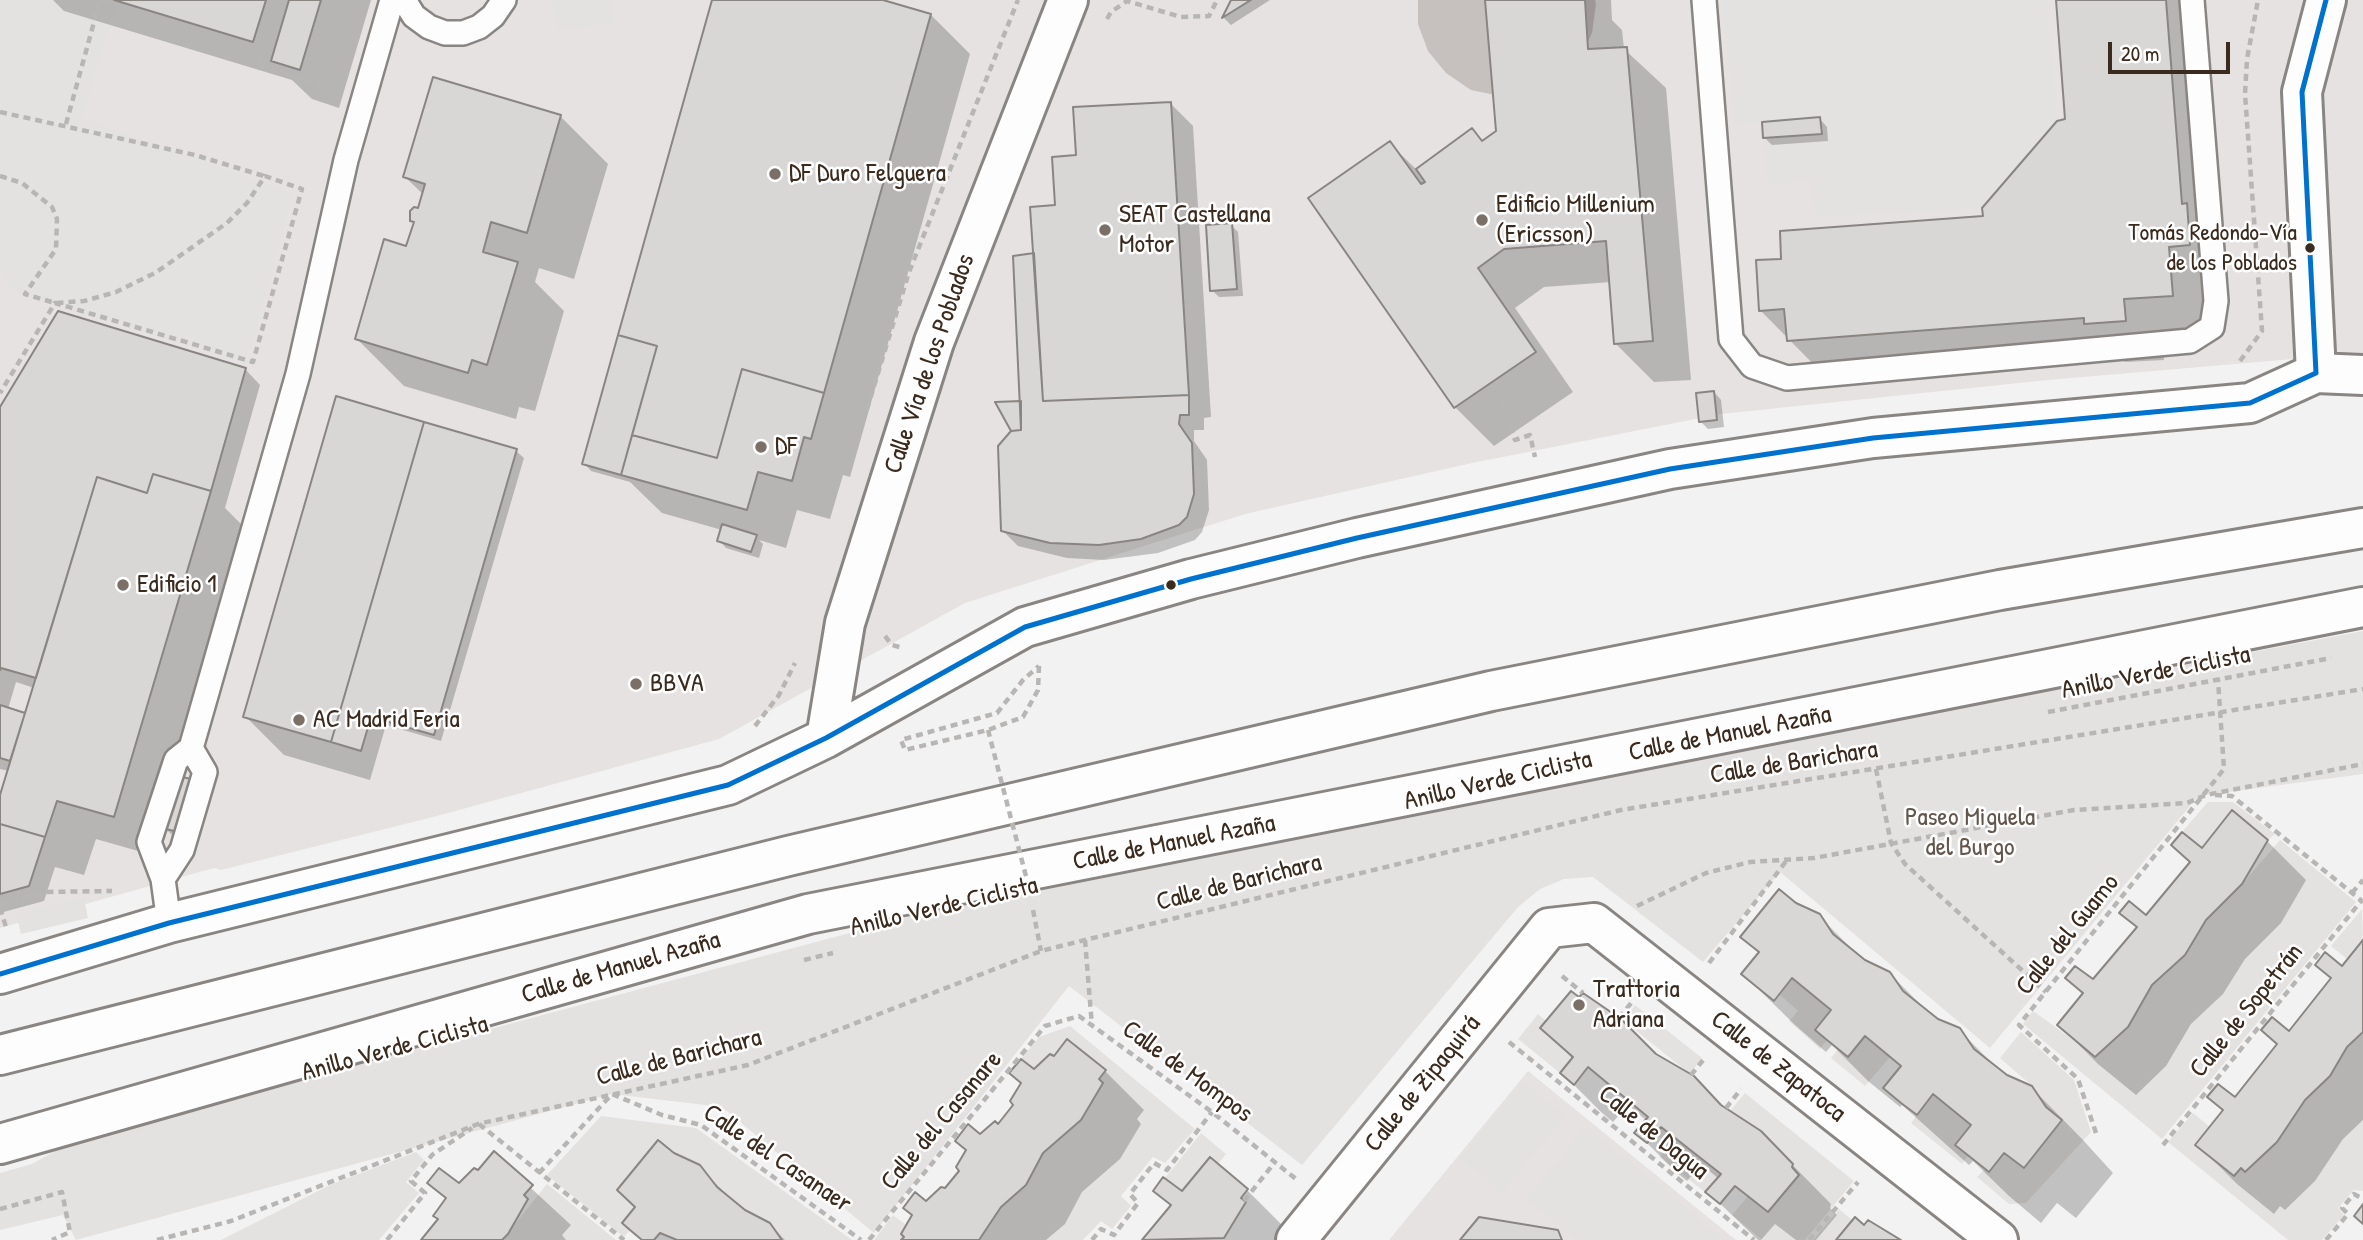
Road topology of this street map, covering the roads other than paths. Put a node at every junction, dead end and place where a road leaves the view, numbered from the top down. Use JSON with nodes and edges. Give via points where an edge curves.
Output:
{"nodes":[{"id":1,"x":392,"y":0,"type":"edge"},
{"id":2,"x":404,"y":0,"type":"edge"},
{"id":3,"x":504,"y":0,"type":"edge"},
{"id":4,"x":1068,"y":0,"type":"edge"},
{"id":5,"x":1704,"y":0,"type":"edge"},
{"id":6,"x":2192,"y":0,"type":"edge"},
{"id":7,"x":2326,"y":0,"type":"edge"},
{"id":8,"x":2316,"y":373,"type":"junction"},
{"id":9,"x":2363,"y":375,"type":"edge"},
{"id":10,"x":2363,"y":528,"type":"edge"},
{"id":11,"x":2363,"y":607,"type":"edge"},
{"id":12,"x":826,"y":738,"type":"junction"},
{"id":13,"x":191,"y":748,"type":"junction"},
{"id":14,"x":163,"y":879,"type":"junction"},
{"id":15,"x":169,"y":923,"type":"junction"},
{"id":16,"x":1549,"y":928,"type":"joint"},
{"id":17,"x":5,"y":958,"type":"edge"},
{"id":18,"x":0,"y":1055,"type":"edge"},
{"id":19,"x":0,"y":1144,"type":"edge"},
{"id":20,"x":1296,"y":1240,"type":"edge"},
{"id":21,"x":1998,"y":1240,"type":"edge"}],
"edges":[{"from":1,"to":13,"type":"lane","via":[[346,160],[298,374]]},
{"from":2,"to":3,"type":"lane","via":[[414,16],[429,27],[463,33],[480,27]]},
{"from":4,"to":12,"type":"main road","name":"Calle Vía de los Poblados","via":[[934,342],[845,622]]},
{"from":5,"to":6,"type":"lane","via":[[1731,339],[1752,366],[1787,378],[2190,341],[2212,327],[2216,301]]},
{"from":7,"to":8,"type":"main road","via":[[2302,92]]},
{"from":8,"to":9,"type":"main road"},
{"from":8,"to":12,"type":"main road","via":[[2250,403],[1873,438],[1670,470],[1357,538],[1025,627]]},
{"from":10,"to":18,"type":"main road","via":[[2000,590],[1491,691],[788,856]]},
{"from":11,"to":19,"type":"main road","name":"Calle de Manuel Azaña","via":[[807,915]]},
{"from":12,"to":15,"type":"main road","via":[[728,785]]},
{"from":13,"to":14,"type":"lane","via":[[205,772],[182,850]]},
{"from":13,"to":14,"type":"lane","via":[[176,760],[149,842]]},
{"from":14,"to":15,"type":"lane"},
{"from":15,"to":17,"type":"main road"},
{"from":16,"to":20,"type":"main road","name":"Calle de Zipaquirá"},
{"from":16,"to":21,"type":"main road","name":"Calle de Zapatoca","via":[[1594,923]]}]}
